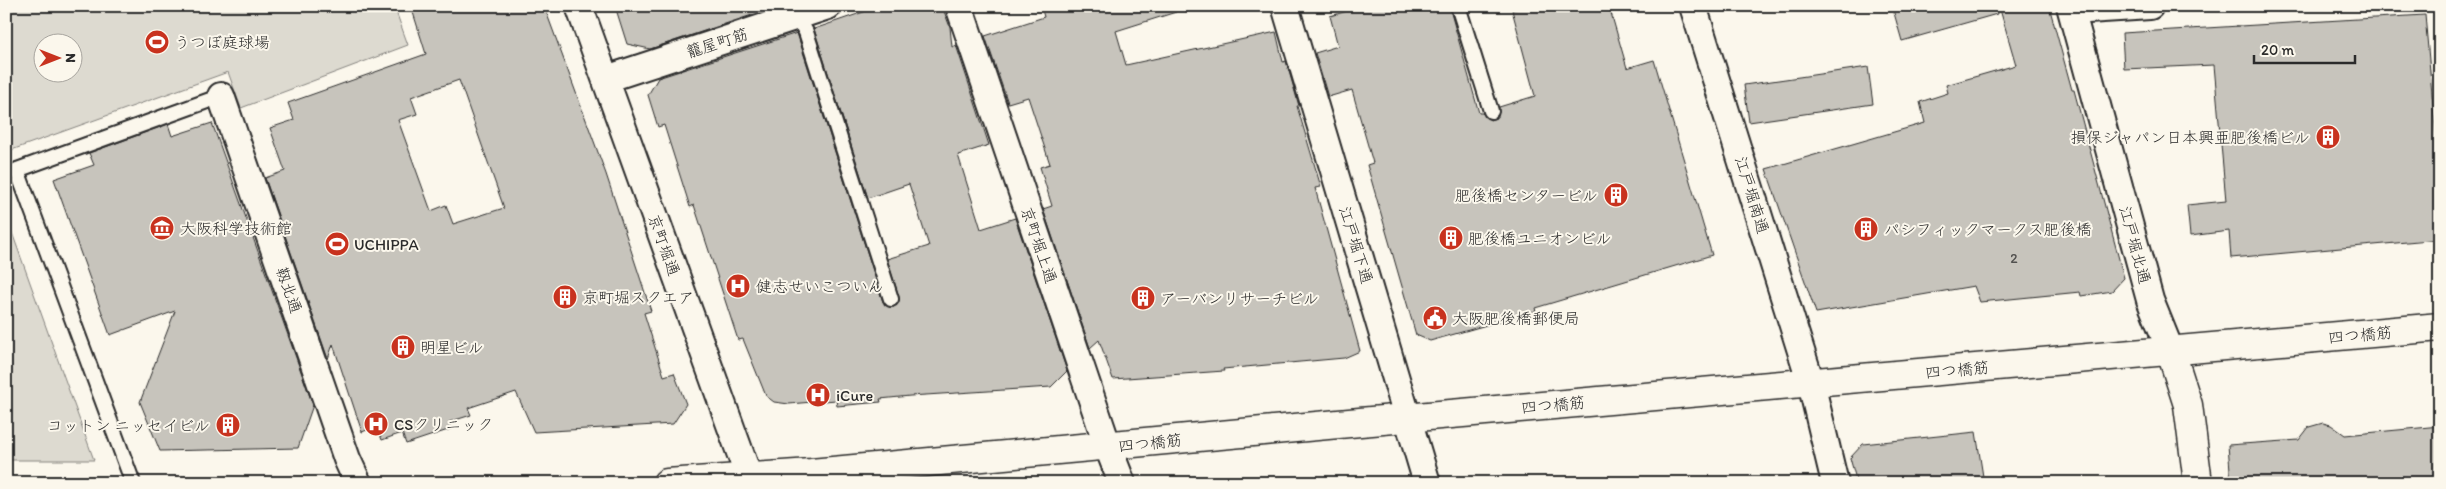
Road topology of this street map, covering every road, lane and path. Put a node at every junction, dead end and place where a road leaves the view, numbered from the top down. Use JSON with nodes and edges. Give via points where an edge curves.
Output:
{"nodes":[{"id":1,"x":579,"y":6,"type":"edge"},
{"id":2,"x":828,"y":6,"type":"edge"},
{"id":3,"x":959,"y":6,"type":"edge"},
{"id":4,"x":1285,"y":6,"type":"edge"},
{"id":5,"x":1458,"y":6,"type":"edge"},
{"id":6,"x":1693,"y":6,"type":"edge"},
{"id":7,"x":2150,"y":6,"type":"edge"},
{"id":8,"x":2071,"y":9,"type":"edge"},
{"id":9,"x":794,"y":12,"type":"edge"},
{"id":10,"x":606,"y":79,"type":"junction"},
{"id":11,"x":221,"y":96,"type":"joint"},
{"id":12,"x":1491,"y":111,"type":"dead end"},
{"id":13,"x":891,"y":299,"type":"dead end"},
{"id":14,"x":2440,"y":327,"type":"edge"},
{"id":15,"x":2171,"y":352,"type":"junction"},
{"id":16,"x":1811,"y":383,"type":"junction"},
{"id":17,"x":1407,"y":418,"type":"junction"},
{"id":18,"x":1108,"y":447,"type":"junction"},
{"id":19,"x":750,"y":480,"type":"edge"},
{"id":20,"x":133,"y":483,"type":"edge"},
{"id":21,"x":358,"y":483,"type":"edge"},
{"id":22,"x":667,"y":483,"type":"edge"},
{"id":23,"x":1122,"y":483,"type":"edge"},
{"id":24,"x":1427,"y":483,"type":"edge"},
{"id":25,"x":1835,"y":483,"type":"edge"},
{"id":26,"x":2198,"y":483,"type":"edge"}],
"edges":[{"from":1,"to":10,"type":"street","name":"京町堀通"},
{"from":2,"to":9,"type":"street","name":"籠屋町筋"},
{"from":3,"to":18,"type":"street","name":"京町堀上通"},
{"from":4,"to":17,"type":"street","name":"江戸堀下通"},
{"from":5,"to":12,"type":"lane"},
{"from":6,"to":16,"type":"street","name":"江戸堀南通"},
{"from":7,"to":8,"type":"street"},
{"from":8,"to":15,"type":"street","name":"江戸堀北通","via":[[2150,300]]},
{"from":9,"to":10,"type":"street","name":"籠屋町筋"},
{"from":9,"to":13,"type":"lane","via":[[806,32]]},
{"from":10,"to":19,"type":"street","name":"京町堀通"},
{"from":11,"to":20,"type":"lane","via":[[17,170]]},
{"from":11,"to":21,"type":"street","name":"靱北通"},
{"from":14,"to":15,"type":"main road","name":"四つ橋筋"},
{"from":15,"to":16,"type":"main road","name":"四つ橋筋"},
{"from":15,"to":26,"type":"main road","name":"江戸堀北通","via":[[2188,405]]},
{"from":16,"to":17,"type":"main road","name":"四つ橋筋"},
{"from":16,"to":25,"type":"street","name":"江戸堀南通"},
{"from":17,"to":18,"type":"main road","name":"四つ橋筋"},
{"from":17,"to":24,"type":"street","name":"江戸堀下通"},
{"from":18,"to":19,"type":"main road","name":"四つ橋筋"},
{"from":18,"to":23,"type":"street","name":"京町堀上通"},
{"from":19,"to":22,"type":"main road","name":"四つ橋筋"}]}
